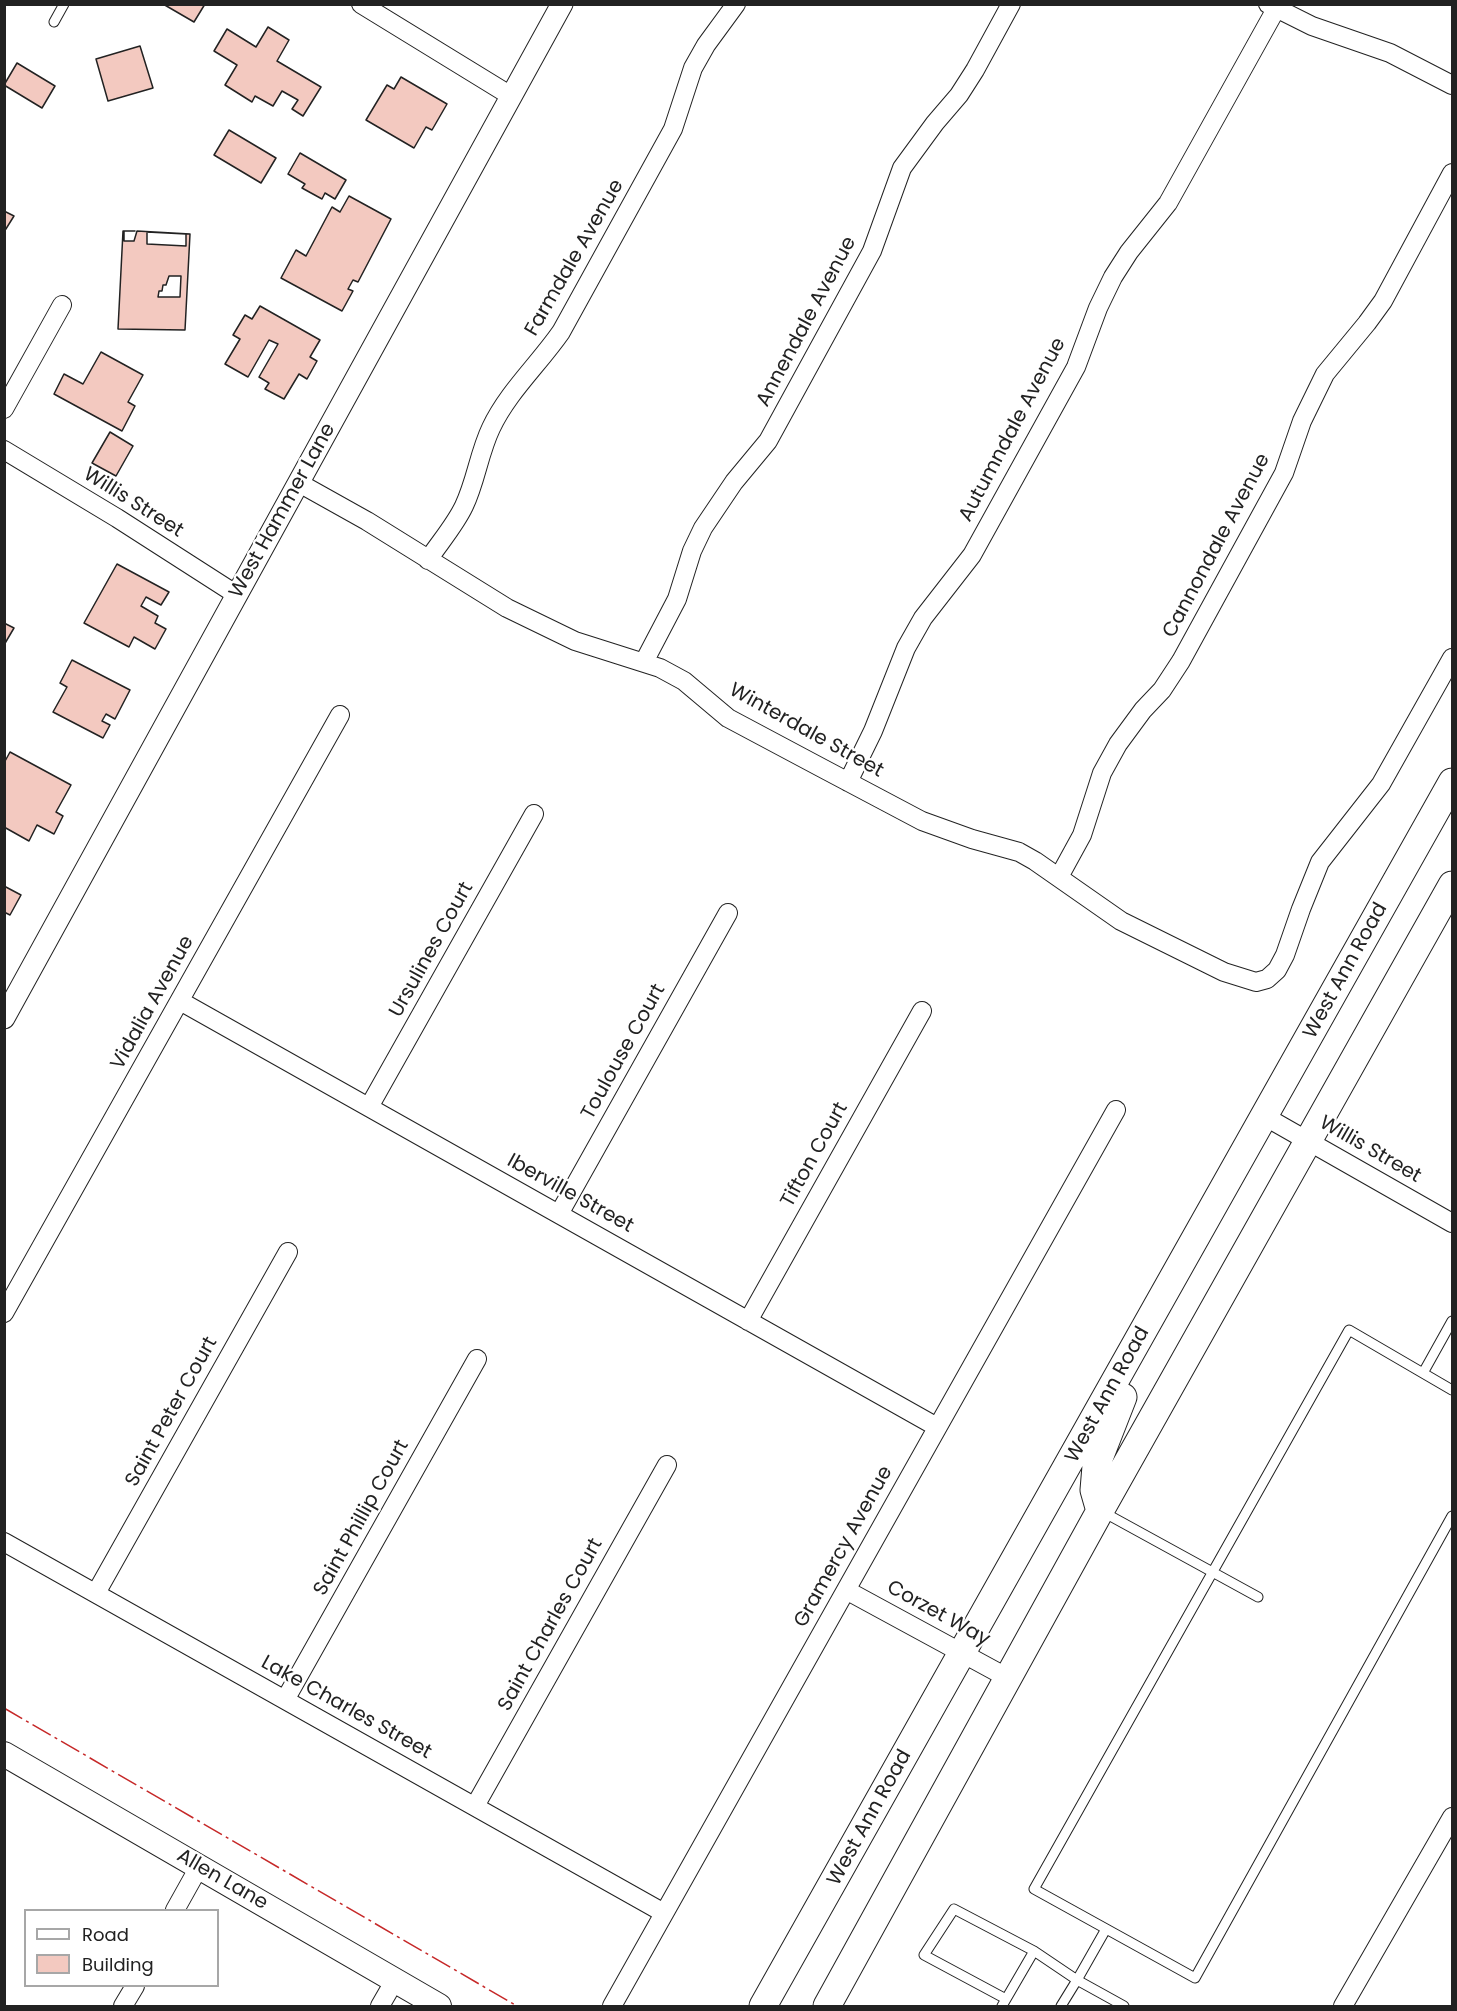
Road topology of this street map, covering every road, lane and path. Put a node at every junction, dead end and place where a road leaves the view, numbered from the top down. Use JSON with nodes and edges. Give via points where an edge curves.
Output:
{"nodes":[{"id":1,"x":64,"y":4,"type":"edge"},
{"id":2,"x":361,"y":4,"type":"edge"},
{"id":3,"x":562,"y":4,"type":"edge"},
{"id":4,"x":736,"y":4,"type":"edge"},
{"id":5,"x":1011,"y":4,"type":"edge"},
{"id":6,"x":1272,"y":7,"type":"edge"},
{"id":7,"x":54,"y":22,"type":"dead end"},
{"id":8,"x":1452,"y":85,"type":"edge"},
{"id":9,"x":511,"y":96,"type":"junction"},
{"id":10,"x":1452,"y":173,"type":"edge"},
{"id":11,"x":62,"y":305,"type":"dead end"},
{"id":12,"x":4,"y":409,"type":"edge"},
{"id":13,"x":4,"y":450,"type":"edge"},
{"id":14,"x":299,"y":483,"type":"junction"},
{"id":15,"x":428,"y":560,"type":"junction"},
{"id":16,"x":237,"y":595,"type":"junction"},
{"id":17,"x":1452,"y":658,"type":"edge"},
{"id":18,"x":644,"y":662,"type":"junction"},
{"id":19,"x":340,"y":715,"type":"dead end"},
{"id":20,"x":848,"y":782,"type":"junction"},
{"id":21,"x":1452,"y":782,"type":"edge"},
{"id":22,"x":534,"y":814,"type":"dead end"},
{"id":23,"x":1059,"y":877,"type":"junction"},
{"id":24,"x":1452,"y":885,"type":"edge"},
{"id":25,"x":728,"y":913,"type":"dead end"},
{"id":26,"x":180,"y":1001,"type":"junction"},
{"id":27,"x":922,"y":1011,"type":"dead end"},
{"id":28,"x":4,"y":1018,"type":"edge"},
{"id":29,"x":369,"y":1107,"type":"junction"},
{"id":30,"x":1116,"y":1110,"type":"dead end"},
{"id":31,"x":1264,"y":1116,"type":"junction"},
{"id":32,"x":1308,"y":1141,"type":"junction"},
{"id":33,"x":559,"y":1214,"type":"junction"},
{"id":34,"x":1452,"y":1223,"type":"edge"},
{"id":35,"x":288,"y":1252,"type":"dead end"},
{"id":36,"x":1161,"y":1301,"type":"junction"},
{"id":37,"x":4,"y":1312,"type":"edge"},
{"id":38,"x":748,"y":1320,"type":"junction"},
{"id":39,"x":1452,"y":1321,"type":"edge"},
{"id":40,"x":477,"y":1359,"type":"dead end"},
{"id":41,"x":1423,"y":1373,"type":"junction"},
{"id":42,"x":1452,"y":1390,"type":"edge"},
{"id":43,"x":938,"y":1427,"type":"junction"},
{"id":44,"x":667,"y":1465,"type":"dead end"},
{"id":45,"x":1101,"y":1510,"type":"junction"},
{"id":46,"x":1452,"y":1516,"type":"edge"},
{"id":47,"x":4,"y":1542,"type":"edge"},
{"id":48,"x":1213,"y":1572,"type":"junction"},
{"id":49,"x":846,"y":1590,"type":"junction"},
{"id":50,"x":96,"y":1593,"type":"junction"},
{"id":51,"x":1258,"y":1597,"type":"dead end"},
{"id":52,"x":963,"y":1654,"type":"junction"},
{"id":53,"x":1008,"y":1678,"type":"junction"},
{"id":54,"x":285,"y":1700,"type":"junction"},
{"id":55,"x":4,"y":1754,"type":"edge"},
{"id":56,"x":475,"y":1806,"type":"junction"},
{"id":57,"x":1452,"y":1817,"type":"edge"},
{"id":58,"x":199,"y":1867,"type":"junction"},
{"id":59,"x":176,"y":1909,"type":"edge"},
{"id":60,"x":664,"y":1913,"type":"junction"},
{"id":61,"x":1106,"y":1929,"type":"junction"},
{"id":62,"x":1034,"y":1951,"type":"junction"},
{"id":63,"x":395,"y":1980,"type":"junction"},
{"id":64,"x":1077,"y":1980,"type":"junction"},
{"id":65,"x":134,"y":1987,"type":"edge"},
{"id":66,"x":1004,"y":2003,"type":"edge"},
{"id":67,"x":123,"y":2007,"type":"edge"},
{"id":68,"x":380,"y":2007,"type":"edge"},
{"id":69,"x":439,"y":2007,"type":"edge"},
{"id":70,"x":612,"y":2007,"type":"edge"},
{"id":71,"x":763,"y":2007,"type":"edge"},
{"id":72,"x":827,"y":2007,"type":"edge"},
{"id":73,"x":1061,"y":2007,"type":"edge"},
{"id":74,"x":1124,"y":2007,"type":"edge"},
{"id":75,"x":1343,"y":2007,"type":"edge"}],
"edges":[{"from":1,"to":7,"type":"lane"},
{"from":2,"to":9,"type":"street"},
{"from":3,"to":9,"type":"street","name":"West Hammer Lane"},
{"from":4,"to":15,"type":"street","name":"Farmdale Avenue","via":[[693,68],[673,129],[561,332],[520,382],[490,429],[463,508]]},
{"from":5,"to":18,"type":"street","name":"Annendale Avenue","via":[[964,87],[902,168],[872,251],[768,441],[703,528],[677,599]]},
{"from":6,"to":8,"type":"street","via":[[1312,26],[1383,50]]},
{"from":6,"to":20,"type":"street","name":"Autumndale Avenue","via":[[1168,203],[1113,277],[1076,367],[972,555],[922,618]]},
{"from":9,"to":14,"type":"street","name":"West Hammer Lane"},
{"from":10,"to":23,"type":"street","name":"Cannondale Avenue","via":[[1383,301],[1325,374],[1302,421],[1284,473],[1181,662],[1118,744],[1102,773],[1082,835]]},
{"from":11,"to":12,"type":"street"},
{"from":13,"to":16,"type":"street","name":"Willis Street"},
{"from":14,"to":15,"type":"street","name":"Winterdale Street"},
{"from":14,"to":16,"type":"street","name":"West Hammer Lane"},
{"from":15,"to":18,"type":"street","name":"Winterdale Street","via":[[549,629]]},
{"from":16,"to":28,"type":"street","name":"West Hammer Lane"},
{"from":17,"to":23,"type":"street","name":"Winterdale Street","via":[[1382,784],[1320,862],[1285,955],[1267,979],[1256,982],[1224,972],[1121,921]]},
{"from":18,"to":20,"type":"street","name":"Winterdale Street","via":[[684,681],[728,718]]},
{"from":19,"to":26,"type":"street","name":"Vidalia Avenue"},
{"from":20,"to":23,"type":"street","name":"Winterdale Street","via":[[922,821],[1019,852]]},
{"from":21,"to":31,"type":"main road","name":"West Ann Road"},
{"from":22,"to":29,"type":"street","name":"Ursulines Court"},
{"from":24,"to":32,"type":"main road"},
{"from":25,"to":33,"type":"street","name":"Toulouse Court"},
{"from":26,"to":29,"type":"street","name":"Iberville Street"},
{"from":26,"to":37,"type":"street","name":"Vidalia Avenue"},
{"from":27,"to":38,"type":"street","name":"Tifton Court"},
{"from":29,"to":33,"type":"street","name":"Iberville Street"},
{"from":30,"to":43,"type":"street","name":"Gramercy Avenue"},
{"from":31,"to":32,"type":"street","name":"Willis Street"},
{"from":31,"to":36,"type":"main road","name":"West Ann Road"},
{"from":32,"to":34,"type":"street","name":"Willis Street"},
{"from":32,"to":45,"type":"main road"},
{"from":33,"to":38,"type":"street","name":"Iberville Street"},
{"from":35,"to":50,"type":"street","name":"Saint Peter Court"},
{"from":36,"to":45,"type":"main road","via":[[1096,1466],[1094,1490]]},
{"from":36,"to":52,"type":"main road","name":"West Ann Road"},
{"from":38,"to":43,"type":"street","name":"Iberville Street"},
{"from":39,"to":41,"type":"lane"},
{"from":40,"to":54,"type":"street","name":"Saint Phillip Court"},
{"from":41,"to":42,"type":"lane"},
{"from":41,"to":48,"type":"lane","via":[[1349,1330]]},
{"from":43,"to":49,"type":"street","name":"Gramercy Avenue"},
{"from":44,"to":56,"type":"street","name":"Saint Charles Court"},
{"from":45,"to":48,"type":"lane"},
{"from":45,"to":53,"type":"main road"},
{"from":46,"to":61,"type":"lane","via":[[1195,1977]]},
{"from":47,"to":50,"type":"street","name":"Lake Charles Street"},
{"from":48,"to":51,"type":"lane"},
{"from":48,"to":61,"type":"lane","via":[[1034,1889]]},
{"from":49,"to":52,"type":"street","name":"Corzet Way"},
{"from":49,"to":60,"type":"street","name":"Gramercy Avenue"},
{"from":50,"to":54,"type":"street","name":"Lake Charles Street"},
{"from":52,"to":53,"type":"street","name":"Corzet Way"},
{"from":52,"to":71,"type":"main road","name":"West Ann Road"},
{"from":53,"to":72,"type":"main road"},
{"from":54,"to":56,"type":"street","name":"Lake Charles Street"},
{"from":55,"to":58,"type":"main road","name":"Allen Lane"},
{"from":56,"to":60,"type":"street","name":"Lake Charles Street"},
{"from":57,"to":75,"type":"street"},
{"from":58,"to":59,"type":"street"},
{"from":58,"to":63,"type":"main road","name":"Allen Lane"},
{"from":60,"to":70,"type":"street","name":"Gramercy Avenue"},
{"from":61,"to":64,"type":"lane"},
{"from":62,"to":64,"type":"lane"},
{"from":62,"to":66,"type":"lane"},
{"from":62,"to":66,"type":"lane","via":[[954,1909],[924,1955]]},
{"from":63,"to":68,"type":"street"},
{"from":63,"to":69,"type":"main road","name":"Allen Lane"},
{"from":64,"to":73,"type":"lane"},
{"from":64,"to":74,"type":"lane"},
{"from":65,"to":67,"type":"street"}]}
